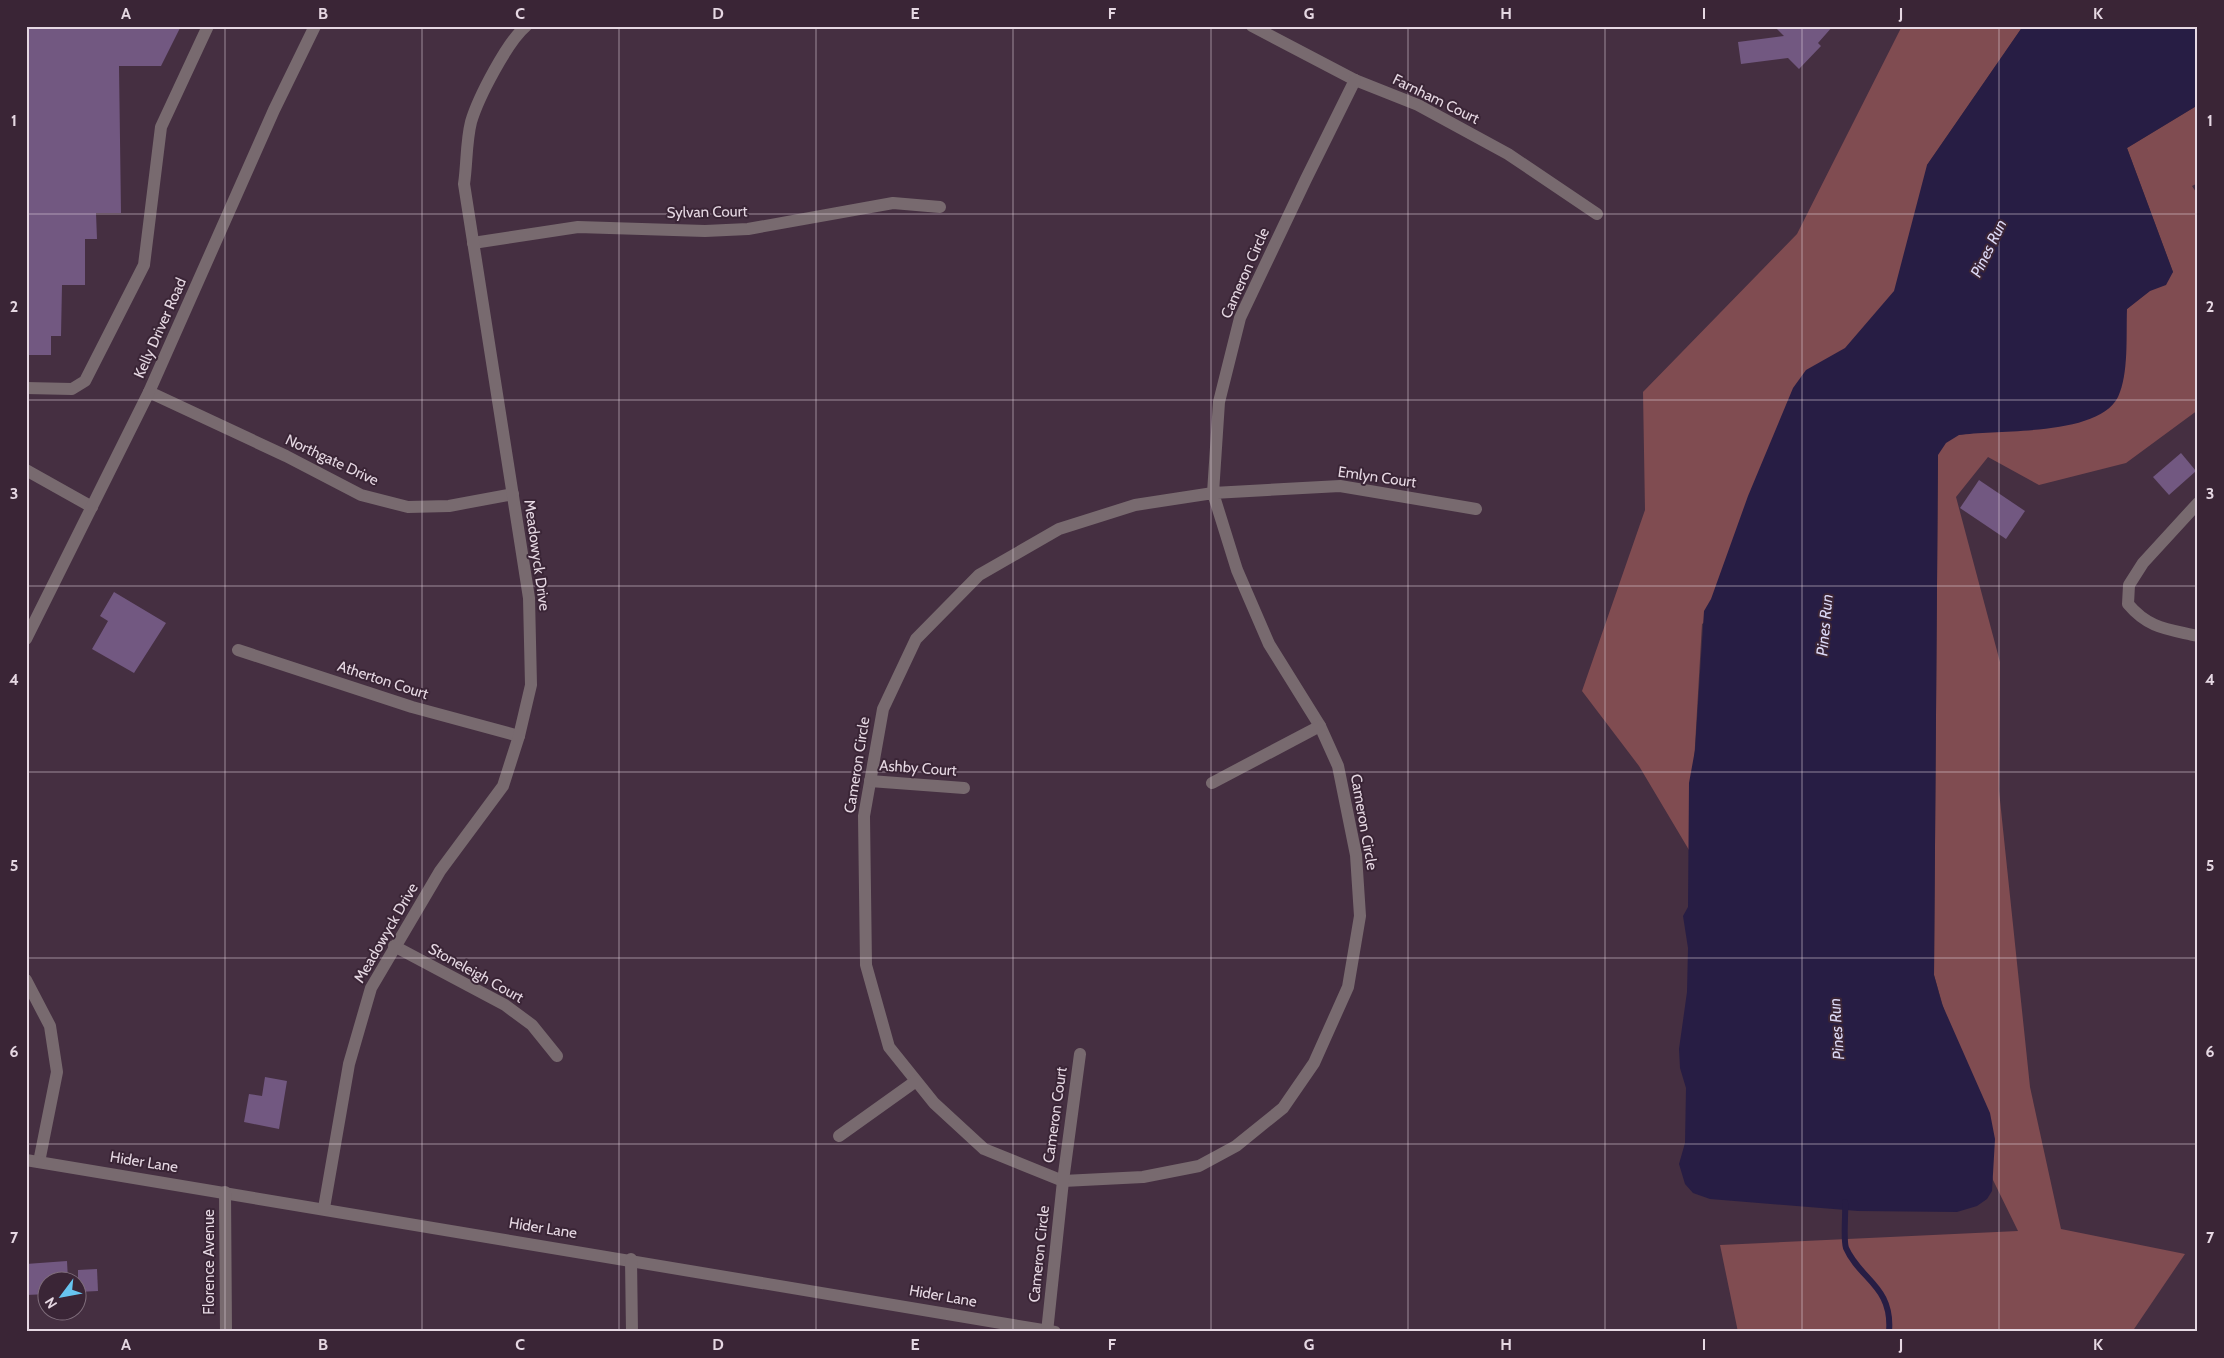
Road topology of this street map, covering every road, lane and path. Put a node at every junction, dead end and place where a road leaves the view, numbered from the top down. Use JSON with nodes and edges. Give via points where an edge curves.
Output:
{"nodes":[{"id":1,"x":208,"y":26,"type":"edge"},
{"id":2,"x":315,"y":26,"type":"edge"},
{"id":3,"x":526,"y":26,"type":"edge"},
{"id":4,"x":1252,"y":26,"type":"edge"},
{"id":5,"x":1355,"y":80,"type":"junction"},
{"id":6,"x":940,"y":206,"type":"dead end"},
{"id":7,"x":1597,"y":214,"type":"dead end"},
{"id":8,"x":473,"y":243,"type":"junction"},
{"id":9,"x":26,"y":388,"type":"edge"},
{"id":10,"x":149,"y":392,"type":"junction"},
{"id":11,"x":26,"y":470,"type":"edge"},
{"id":12,"x":1213,"y":493,"type":"junction"},
{"id":13,"x":513,"y":494,"type":"junction"},
{"id":14,"x":2198,"y":504,"type":"edge"},
{"id":15,"x":92,"y":507,"type":"junction"},
{"id":16,"x":1476,"y":509,"type":"dead end"},
{"id":17,"x":2198,"y":636,"type":"edge"},
{"id":18,"x":26,"y":639,"type":"edge"},
{"id":19,"x":238,"y":650,"type":"dead end"},
{"id":20,"x":1320,"y":726,"type":"junction"},
{"id":21,"x":519,"y":736,"type":"junction"},
{"id":22,"x":870,"y":781,"type":"junction"},
{"id":23,"x":1212,"y":783,"type":"dead end"},
{"id":24,"x":964,"y":788,"type":"dead end"},
{"id":25,"x":394,"y":946,"type":"junction"},
{"id":26,"x":26,"y":980,"type":"edge"},
{"id":27,"x":1080,"y":1054,"type":"dead end"},
{"id":28,"x":557,"y":1056,"type":"dead end"},
{"id":29,"x":916,"y":1081,"type":"junction"},
{"id":30,"x":839,"y":1136,"type":"dead end"},
{"id":31,"x":32,"y":1161,"type":"edge"},
{"id":32,"x":1063,"y":1180,"type":"junction"},
{"id":33,"x":225,"y":1192,"type":"junction"},
{"id":34,"x":324,"y":1208,"type":"junction"},
{"id":35,"x":631,"y":1260,"type":"junction"},
{"id":36,"x":1049,"y":1331,"type":"edge"},
{"id":37,"x":226,"y":1332,"type":"edge"},
{"id":38,"x":632,"y":1332,"type":"edge"}],
"edges":[{"from":1,"to":9,"type":"street","via":[[160,127],[144,265],[85,381],[72,389]]},
{"from":2,"to":10,"type":"street","name":"Kelly Driver Road","via":[[274,110]]},
{"from":3,"to":8,"type":"street","name":"Meadowyck Drive","via":[[493,72],[471,122],[464,184]]},
{"from":4,"to":5,"type":"street","name":"Farnham Court"},
{"from":5,"to":7,"type":"street","name":"Farnham Court","via":[[1418,105],[1508,154]]},
{"from":5,"to":12,"type":"street","name":"Cameron Circle","via":[[1240,318],[1219,402]]},
{"from":6,"to":8,"type":"street","name":"Sylvan Court","via":[[893,203],[748,229],[705,231],[578,227]]},
{"from":8,"to":13,"type":"street","name":"Meadowyck Drive"},
{"from":10,"to":13,"type":"street","name":"Northgate Drive","via":[[361,495],[408,508],[449,506]]},
{"from":10,"to":15,"type":"street","name":"Kelly Driver Road"},
{"from":11,"to":15,"type":"street"},
{"from":12,"to":16,"type":"street","name":"Emlyn Court","via":[[1340,486]]},
{"from":12,"to":20,"type":"street","name":"Cameron Circle","via":[[1237,570],[1269,644]]},
{"from":12,"to":22,"type":"street","name":"Cameron Circle","via":[[1135,505],[1059,528],[979,575],[916,639],[883,709]]},
{"from":13,"to":21,"type":"street","name":"Meadowyck Drive","via":[[529,598],[531,685]]},
{"from":14,"to":17,"type":"street","via":[[2143,563],[2129,585],[2128,604],[2140,618],[2153,626]]},
{"from":15,"to":18,"type":"street","name":"Kelly Driver Road"},
{"from":19,"to":21,"type":"street","name":"Atherton Court","via":[[412,707]]},
{"from":20,"to":23,"type":"street"},
{"from":20,"to":32,"type":"street","name":"Cameron Circle","via":[[1338,766],[1346,802],[1356,855],[1360,916],[1348,986],[1314,1063],[1284,1108],[1236,1146],[1199,1166],[1143,1177]]},
{"from":21,"to":25,"type":"street","name":"Meadowyck Drive","via":[[503,786],[440,871]]},
{"from":22,"to":24,"type":"street","name":"Ashby Court"},
{"from":22,"to":29,"type":"street","name":"Cameron Circle","via":[[864,816],[866,965],[889,1046]]},
{"from":25,"to":28,"type":"street","name":"Stoneleigh Court","via":[[505,1005],[532,1025]]},
{"from":25,"to":34,"type":"street","name":"Meadowyck Drive","via":[[371,988],[350,1064]]},
{"from":26,"to":31,"type":"street","via":[[50,1026],[57,1072]]},
{"from":27,"to":32,"type":"street","name":"Cameron Court"},
{"from":29,"to":30,"type":"street"},
{"from":29,"to":32,"type":"street","name":"Cameron Circle","via":[[934,1103],[984,1149]]},
{"from":31,"to":33,"type":"street","name":"Hider Lane"},
{"from":32,"to":36,"type":"street","name":"Cameron Circle"},
{"from":33,"to":34,"type":"street","name":"Hider Lane"},
{"from":33,"to":37,"type":"street","name":"Florence Avenue"},
{"from":34,"to":35,"type":"street","name":"Hider Lane"},
{"from":35,"to":36,"type":"street","name":"Hider Lane"},
{"from":35,"to":38,"type":"street"}]}
